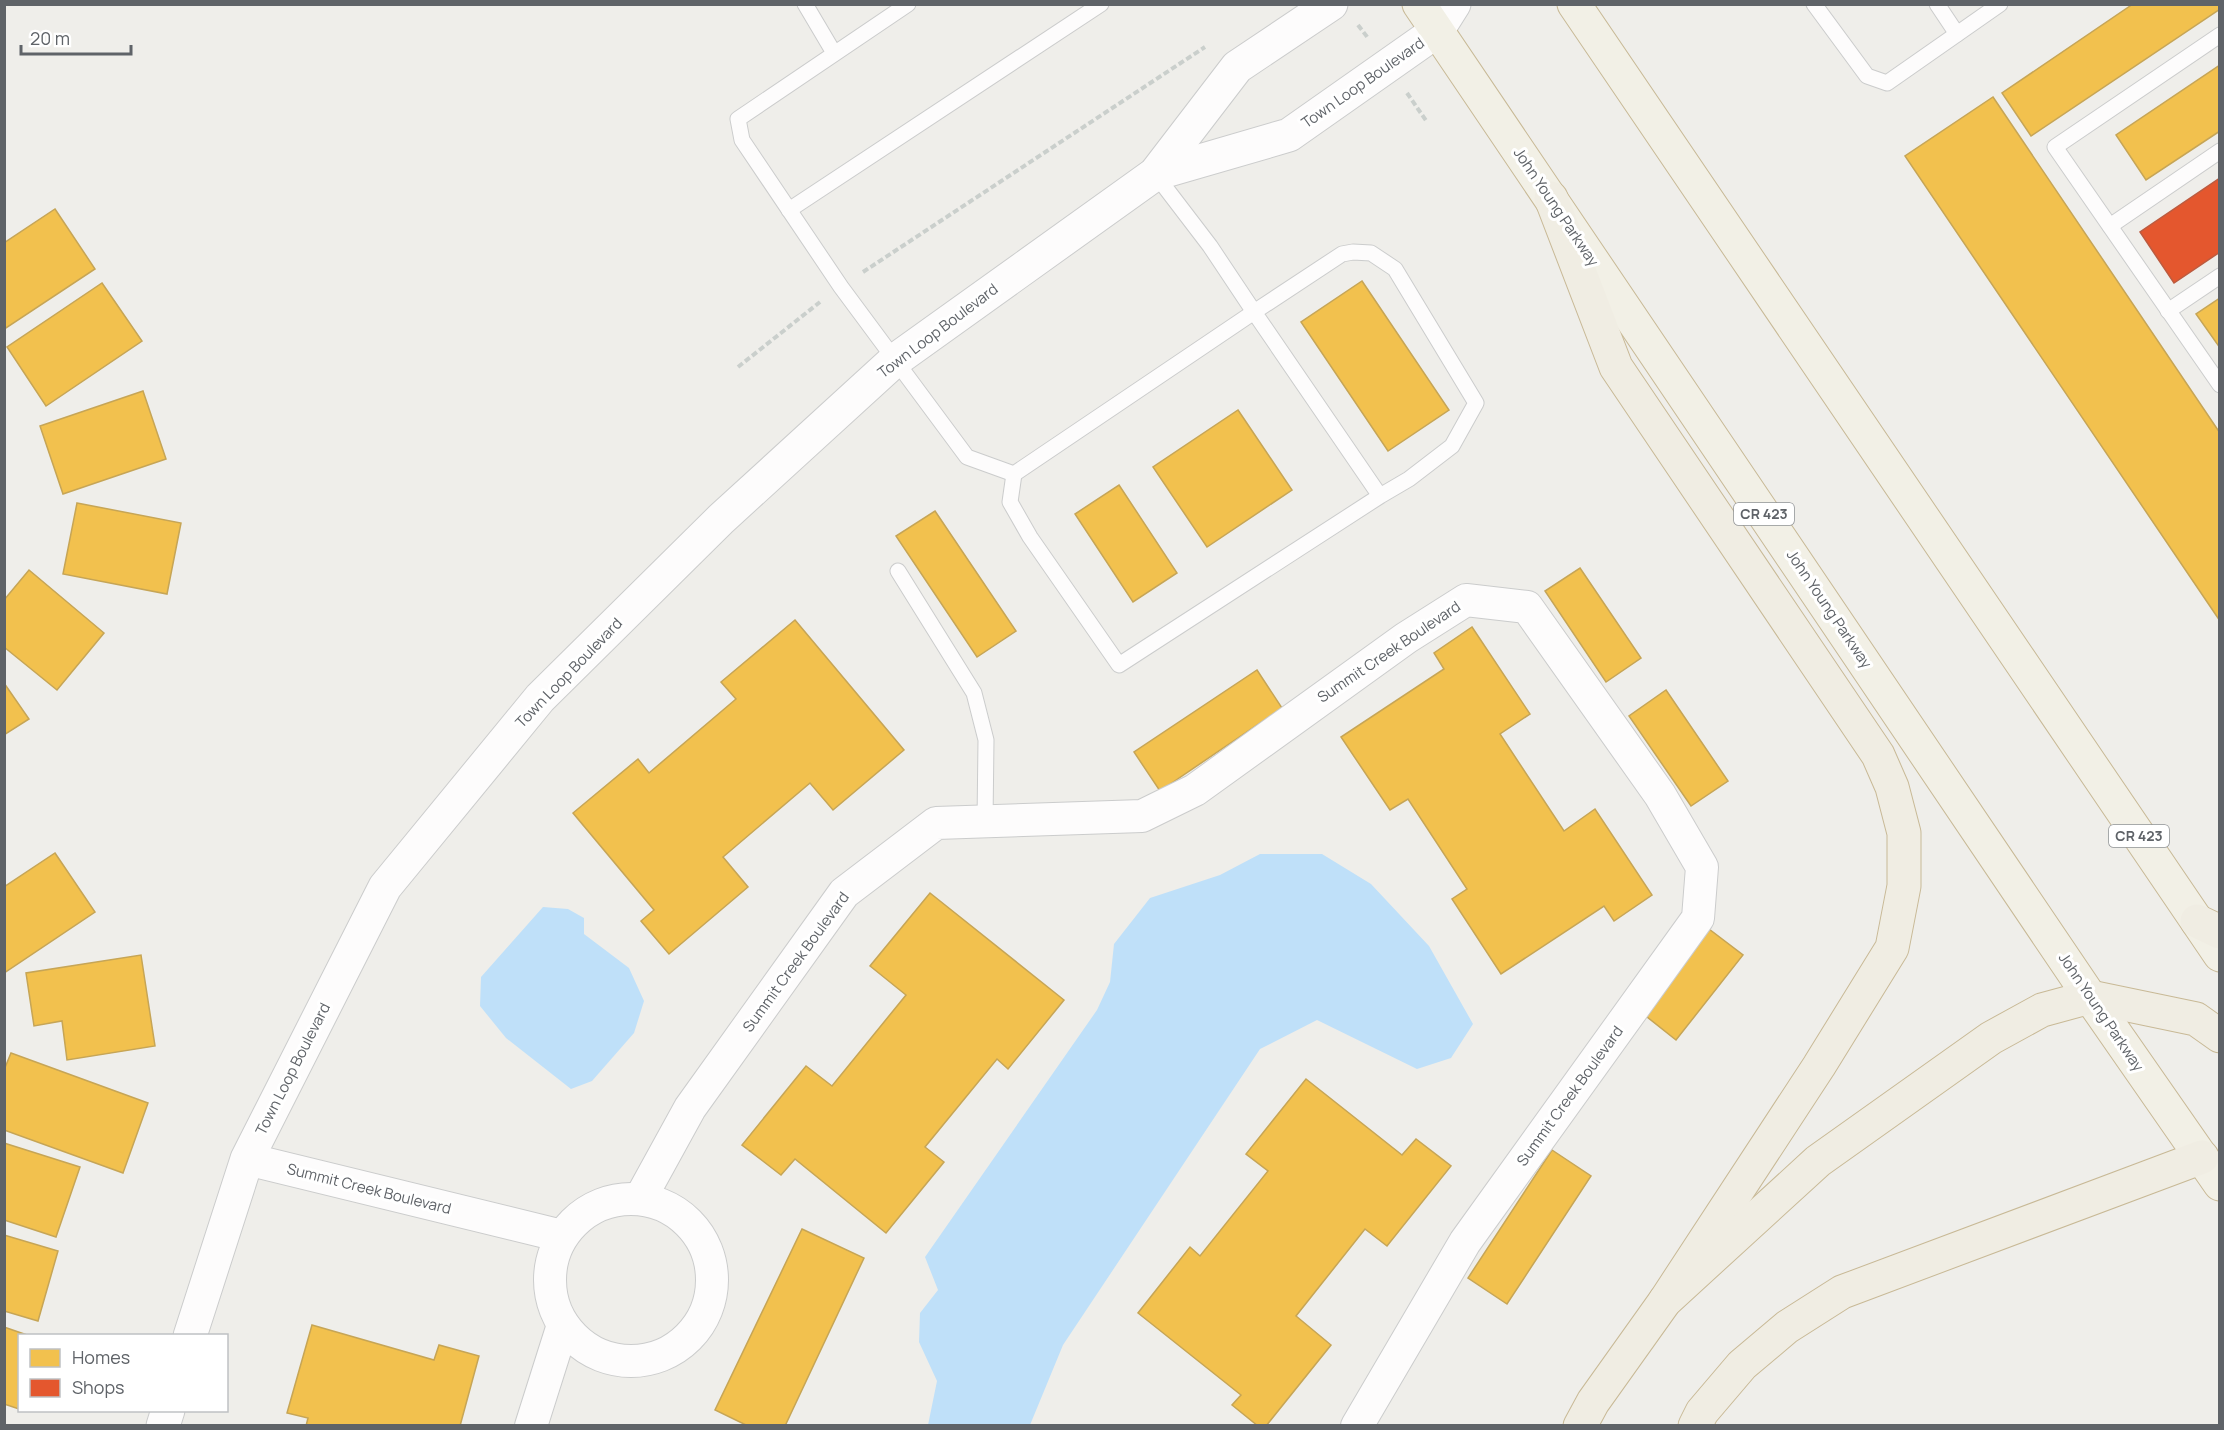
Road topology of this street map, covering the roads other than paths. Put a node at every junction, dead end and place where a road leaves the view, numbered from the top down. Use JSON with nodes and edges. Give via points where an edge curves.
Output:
{"nodes":[{"id":1,"x":805,"y":4,"type":"edge"},
{"id":2,"x":908,"y":4,"type":"edge"},
{"id":3,"x":1101,"y":4,"type":"edge"},
{"id":4,"x":1331,"y":4,"type":"edge"},
{"id":5,"x":1419,"y":4,"type":"edge"},
{"id":6,"x":1574,"y":4,"type":"edge"},
{"id":7,"x":1814,"y":4,"type":"edge"},
{"id":8,"x":1937,"y":4,"type":"edge"},
{"id":9,"x":2000,"y":4,"type":"edge"},
{"id":10,"x":1081,"y":10,"type":"edge"},
{"id":11,"x":1445,"y":18,"type":"edge"},
{"id":12,"x":1957,"y":34,"type":"junction"},
{"id":13,"x":2220,"y":35,"type":"edge"},
{"id":14,"x":834,"y":54,"type":"junction"},
{"id":15,"x":2220,"y":151,"type":"edge"},
{"id":16,"x":1155,"y":174,"type":"junction"},
{"id":17,"x":1551,"y":198,"type":"junction"},
{"id":18,"x":789,"y":210,"type":"junction"},
{"id":19,"x":2110,"y":226,"type":"junction"},
{"id":20,"x":2220,"y":276,"type":"edge"},
{"id":21,"x":2168,"y":311,"type":"junction"},
{"id":22,"x":1254,"y":312,"type":"junction"},
{"id":23,"x":894,"y":361,"type":"junction"},
{"id":24,"x":2220,"y":385,"type":"edge"},
{"id":25,"x":1014,"y":474,"type":"junction"},
{"id":26,"x":1380,"y":496,"type":"junction"},
{"id":27,"x":898,"y":572,"type":"dead end"},
{"id":28,"x":985,"y":822,"type":"junction"},
{"id":29,"x":2208,"y":926,"type":"edge"},
{"id":30,"x":2220,"y":955,"type":"edge"},
{"id":31,"x":2090,"y":997,"type":"junction"},
{"id":32,"x":2220,"y":1036,"type":"edge"},
{"id":33,"x":247,"y":1159,"type":"junction"},
{"id":34,"x":2211,"y":1171,"type":"edge"},
{"id":35,"x":640,"y":1199,"type":"junction"},
{"id":36,"x":562,"y":1236,"type":"junction"},
{"id":37,"x":1665,"y":1301,"type":"junction"},
{"id":38,"x":562,"y":1325,"type":"junction"},
{"id":39,"x":190,"y":1334,"type":"edge"},
{"id":40,"x":531,"y":1425,"type":"edge"},
{"id":41,"x":1358,"y":1425,"type":"edge"},
{"id":42,"x":1580,"y":1425,"type":"edge"},
{"id":43,"x":1695,"y":1425,"type":"edge"}],
"edges":[{"from":1,"to":14,"type":"lane"},
{"from":2,"to":14,"type":"lane"},
{"from":3,"to":10,"type":"lane"},
{"from":4,"to":16,"type":"street","name":"Town Loop Boulevard","via":[[1237,67]]},
{"from":5,"to":11,"type":"highway","name":"John Young Parkway","number":"CR 423"},
{"from":6,"to":29,"type":"highway","number":"CR 423"},
{"from":7,"to":12,"type":"lane","via":[[1867,76],[1887,83]]},
{"from":8,"to":12,"type":"lane"},
{"from":9,"to":12,"type":"lane"},
{"from":10,"to":18,"type":"lane"},
{"from":11,"to":16,"type":"street","name":"Town Loop Boulevard","via":[[1288,135]]},
{"from":11,"to":17,"type":"highway","name":"John Young Parkway","number":"CR 423"},
{"from":13,"to":19,"type":"lane","via":[[2055,147]]},
{"from":14,"to":18,"type":"lane","via":[[738,119],[742,140]]},
{"from":15,"to":19,"type":"lane"},
{"from":16,"to":22,"type":"lane"},
{"from":16,"to":23,"type":"street","name":"Town Loop Boulevard"},
{"from":17,"to":31,"type":"highway","name":"John Young Parkway","number":"CR 423"},
{"from":17,"to":37,"type":"highway","via":[[1616,367],[1878,755],[1892,787],[1904,833],[1904,886],[1892,948]]},
{"from":18,"to":23,"type":"lane"},
{"from":19,"to":21,"type":"lane"},
{"from":20,"to":21,"type":"lane"},
{"from":21,"to":24,"type":"lane"},
{"from":22,"to":25,"type":"lane"},
{"from":22,"to":26,"type":"lane"},
{"from":22,"to":26,"type":"lane","via":[[1342,254],[1371,253],[1395,268],[1476,403],[1452,446]]},
{"from":23,"to":25,"type":"lane","via":[[967,457]]},
{"from":23,"to":33,"type":"street","name":"Town Loop Boulevard","via":[[721,519],[540,698],[385,887]]},
{"from":25,"to":26,"type":"lane","via":[[1010,502],[1119,665]]},
{"from":27,"to":28,"type":"lane","via":[[974,693],[986,740]]},
{"from":28,"to":35,"type":"street","name":"Summit Creek Boulevard","via":[[936,823],[844,893],[690,1108]]},
{"from":28,"to":41,"type":"street","name":"Summit Creek Boulevard","via":[[1143,816],[1195,790],[1406,638],[1466,600],[1527,607],[1660,795],[1702,867],[1698,918],[1466,1242]]},
{"from":29,"to":30,"type":"highway","number":"CR 423"},
{"from":31,"to":32,"type":"highway","via":[[2196,1019]]},
{"from":31,"to":34,"type":"highway","name":"John Young Parkway","number":"CR 423"},
{"from":31,"to":37,"type":"highway","via":[[2042,1010],[1991,1038],[1818,1161]]},
{"from":33,"to":36,"type":"street","name":"Summit Creek Boulevard"},
{"from":33,"to":39,"type":"street","name":"Town Loop Boulevard"},
{"from":34,"to":43,"type":"highway","via":[[1842,1292],[1787,1327],[1742,1365]]},
{"from":35,"to":36,"type":"street","via":[[617,1199],[596,1207],[576,1219]]},
{"from":35,"to":38,"type":"street","via":[[666,1206],[688,1222],[704,1244],[712,1270],[712,1288],[701,1322],[683,1343],[659,1357],[632,1362],[605,1358],[581,1345]]},
{"from":36,"to":38,"type":"street","via":[[552,1258],[549,1281],[552,1304]]},
{"from":37,"to":42,"type":"highway"},
{"from":38,"to":40,"type":"street"}]}
